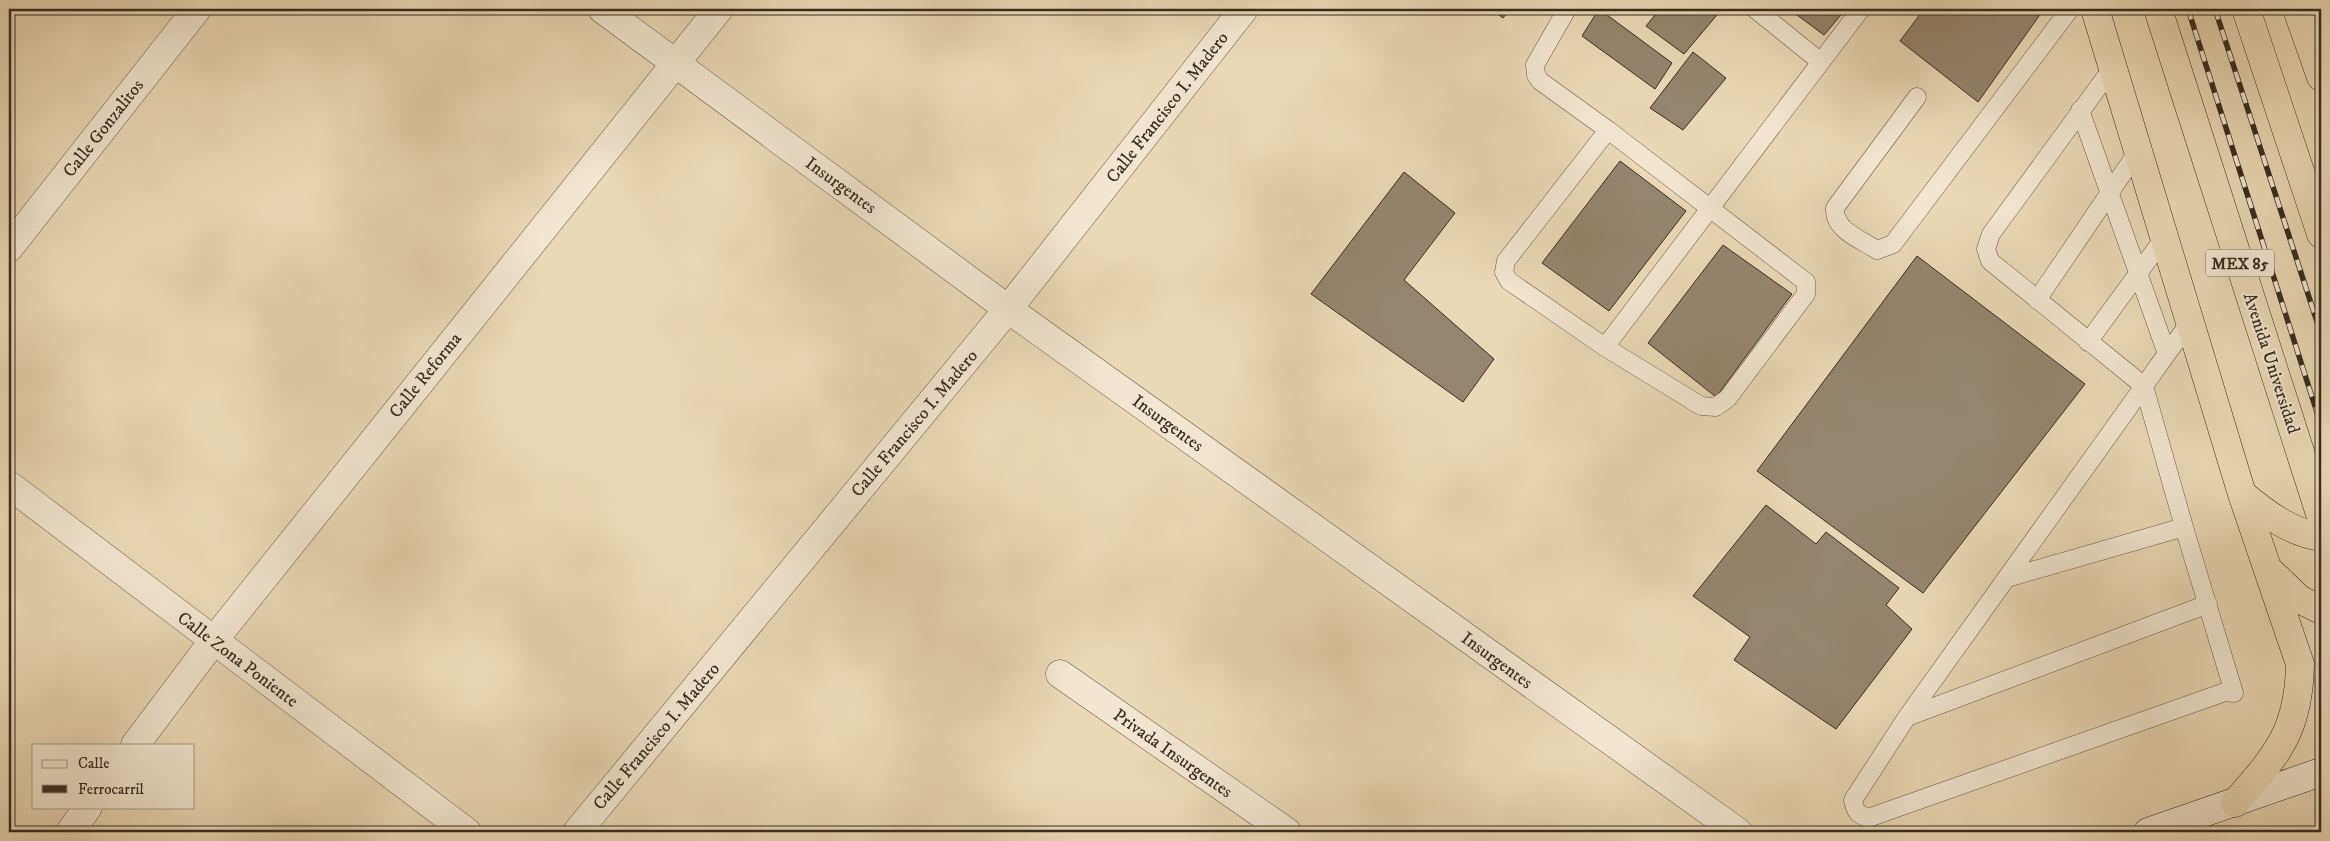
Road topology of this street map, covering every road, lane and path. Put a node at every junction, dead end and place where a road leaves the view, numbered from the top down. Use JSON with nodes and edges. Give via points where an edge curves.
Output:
{"nodes":[{"id":1,"x":197,"y":9,"type":"edge"},
{"id":2,"x":602,"y":9,"type":"edge"},
{"id":3,"x":719,"y":9,"type":"edge"},
{"id":4,"x":1244,"y":9,"type":"edge"},
{"id":5,"x":1567,"y":9,"type":"edge"},
{"id":6,"x":1755,"y":9,"type":"edge"},
{"id":7,"x":1861,"y":9,"type":"edge"},
{"id":8,"x":2070,"y":9,"type":"edge"},
{"id":9,"x":2095,"y":9,"type":"edge"},
{"id":10,"x":2158,"y":9,"type":"edge"},
{"id":11,"x":2246,"y":9,"type":"edge"},
{"id":12,"x":2298,"y":9,"type":"edge"},
{"id":13,"x":1821,"y":62,"type":"junction"},
{"id":14,"x":675,"y":63,"type":"junction"},
{"id":15,"x":2113,"y":67,"type":"junction"},
{"id":16,"x":2321,"y":76,"type":"edge"},
{"id":17,"x":1917,"y":97,"type":"dead end"},
{"id":18,"x":2080,"y":110,"type":"junction"},
{"id":19,"x":1608,"y":130,"type":"junction"},
{"id":20,"x":2138,"y":151,"type":"junction"},
{"id":21,"x":2109,"y":193,"type":"junction"},
{"id":22,"x":1709,"y":208,"type":"junction"},
{"id":23,"x":2321,"y":234,"type":"edge"},
{"id":24,"x":2164,"y":238,"type":"junction"},
{"id":25,"x":9,"y":248,"type":"edge"},
{"id":26,"x":2138,"y":274,"type":"junction"},
{"id":27,"x":2038,"y":300,"type":"junction"},
{"id":28,"x":1008,"y":308,"type":"junction"},
{"id":29,"x":2190,"y":322,"type":"junction"},
{"id":30,"x":2088,"y":342,"type":"junction"},
{"id":31,"x":1605,"y":347,"type":"junction"},
{"id":32,"x":2167,"y":354,"type":"junction"},
{"id":33,"x":2144,"y":386,"type":"junction"},
{"id":34,"x":9,"y":485,"type":"edge"},
{"id":35,"x":2242,"y":494,"type":"junction"},
{"id":36,"x":2321,"y":517,"type":"edge"},
{"id":37,"x":2184,"y":527,"type":"junction"},
{"id":38,"x":2321,"y":537,"type":"edge"},
{"id":39,"x":2266,"y":567,"type":"junction"},
{"id":40,"x":2007,"y":578,"type":"junction"},
{"id":41,"x":2208,"y":604,"type":"junction"},
{"id":42,"x":2321,"y":610,"type":"edge"},
{"id":43,"x":214,"y":640,"type":"junction"},
{"id":44,"x":1060,"y":674,"type":"dead end"},
{"id":45,"x":1907,"y":717,"type":"junction"},
{"id":46,"x":136,"y":744,"type":"edge"},
{"id":47,"x":2321,"y":772,"type":"edge"},
{"id":48,"x":2235,"y":803,"type":"junction"},
{"id":49,"x":87,"y":808,"type":"edge"},
{"id":50,"x":1731,"y":831,"type":"edge"},
{"id":51,"x":70,"y":832,"type":"edge"},
{"id":52,"x":467,"y":832,"type":"edge"},
{"id":53,"x":577,"y":832,"type":"edge"},
{"id":54,"x":1287,"y":832,"type":"edge"},
{"id":55,"x":2148,"y":832,"type":"edge"}],
"edges":[{"from":1,"to":25,"type":"street","name":"Calle Gonzalitos"},
{"from":2,"to":14,"type":"street","name":"Insurgentes"},
{"from":3,"to":14,"type":"street","name":"Calle Reforma"},
{"from":4,"to":28,"type":"street","name":"Calle Francisco I. Madero"},
{"from":5,"to":19,"type":"lane","via":[[1534,70],[1540,81]]},
{"from":6,"to":13,"type":"lane"},
{"from":7,"to":13,"type":"lane"},
{"from":8,"to":17,"type":"lane","via":[[1893,244],[1877,250],[1840,226],[1835,208]]},
{"from":9,"to":15,"type":"highway"},
{"from":10,"to":36,"type":"highway","name":"Avenida Universidad","number":"MEX 85"},
{"from":11,"to":23,"type":"highway"},
{"from":12,"to":16,"type":"highway"},
{"from":13,"to":22,"type":"lane"},
{"from":14,"to":28,"type":"street","name":"Insurgentes"},
{"from":14,"to":43,"type":"street","name":"Calle Reforma"},
{"from":15,"to":18,"type":"lane"},
{"from":15,"to":20,"type":"highway"},
{"from":18,"to":21,"type":"lane"},
{"from":18,"to":27,"type":"lane","via":[[1986,249],[1990,261]]},
{"from":19,"to":22,"type":"lane"},
{"from":19,"to":31,"type":"lane","via":[[1506,261],[1504,268],[1509,281]]},
{"from":20,"to":21,"type":"lane"},
{"from":20,"to":24,"type":"highway"},
{"from":21,"to":26,"type":"lane"},
{"from":21,"to":27,"type":"lane"},
{"from":22,"to":31,"type":"lane"},
{"from":22,"to":31,"type":"lane","via":[[1802,277],[1806,294],[1728,398],[1716,407],[1701,406]]},
{"from":24,"to":26,"type":"lane"},
{"from":24,"to":29,"type":"highway"},
{"from":26,"to":30,"type":"lane"},
{"from":26,"to":32,"type":"lane"},
{"from":27,"to":30,"type":"lane"},
{"from":28,"to":50,"type":"street","name":"Insurgentes"},
{"from":28,"to":53,"type":"street","name":"Calle Francisco I. Madero"},
{"from":29,"to":32,"type":"lane"},
{"from":29,"to":35,"type":"highway"},
{"from":30,"to":33,"type":"lane"},
{"from":32,"to":33,"type":"lane"},
{"from":33,"to":37,"type":"lane"},
{"from":33,"to":40,"type":"lane"},
{"from":34,"to":43,"type":"street","name":"Calle Zona Poniente"},
{"from":35,"to":38,"type":"highway","via":[[2271,518]]},
{"from":35,"to":39,"type":"highway"},
{"from":37,"to":40,"type":"lane"},
{"from":37,"to":41,"type":"lane"},
{"from":39,"to":42,"type":"highway","via":[[2299,599]]},
{"from":39,"to":48,"type":"highway","via":[[2300,664],[2299,694],[2293,722],[2281,747]]},
{"from":40,"to":45,"type":"lane"},
{"from":41,"to":45,"type":"lane"},
{"from":41,"to":45,"type":"lane","via":[[2234,692],[2225,692],[1868,818],[1861,816],[1854,808],[1853,800]]},
{"from":43,"to":46,"type":"street","name":"Calle Reforma"},
{"from":43,"to":52,"type":"street","name":"Calle Zona Poniente"},
{"from":44,"to":54,"type":"street","name":"Privada Insurgentes"},
{"from":47,"to":48,"type":"street"},
{"from":48,"to":55,"type":"street"},
{"from":49,"to":51,"type":"street"}]}
